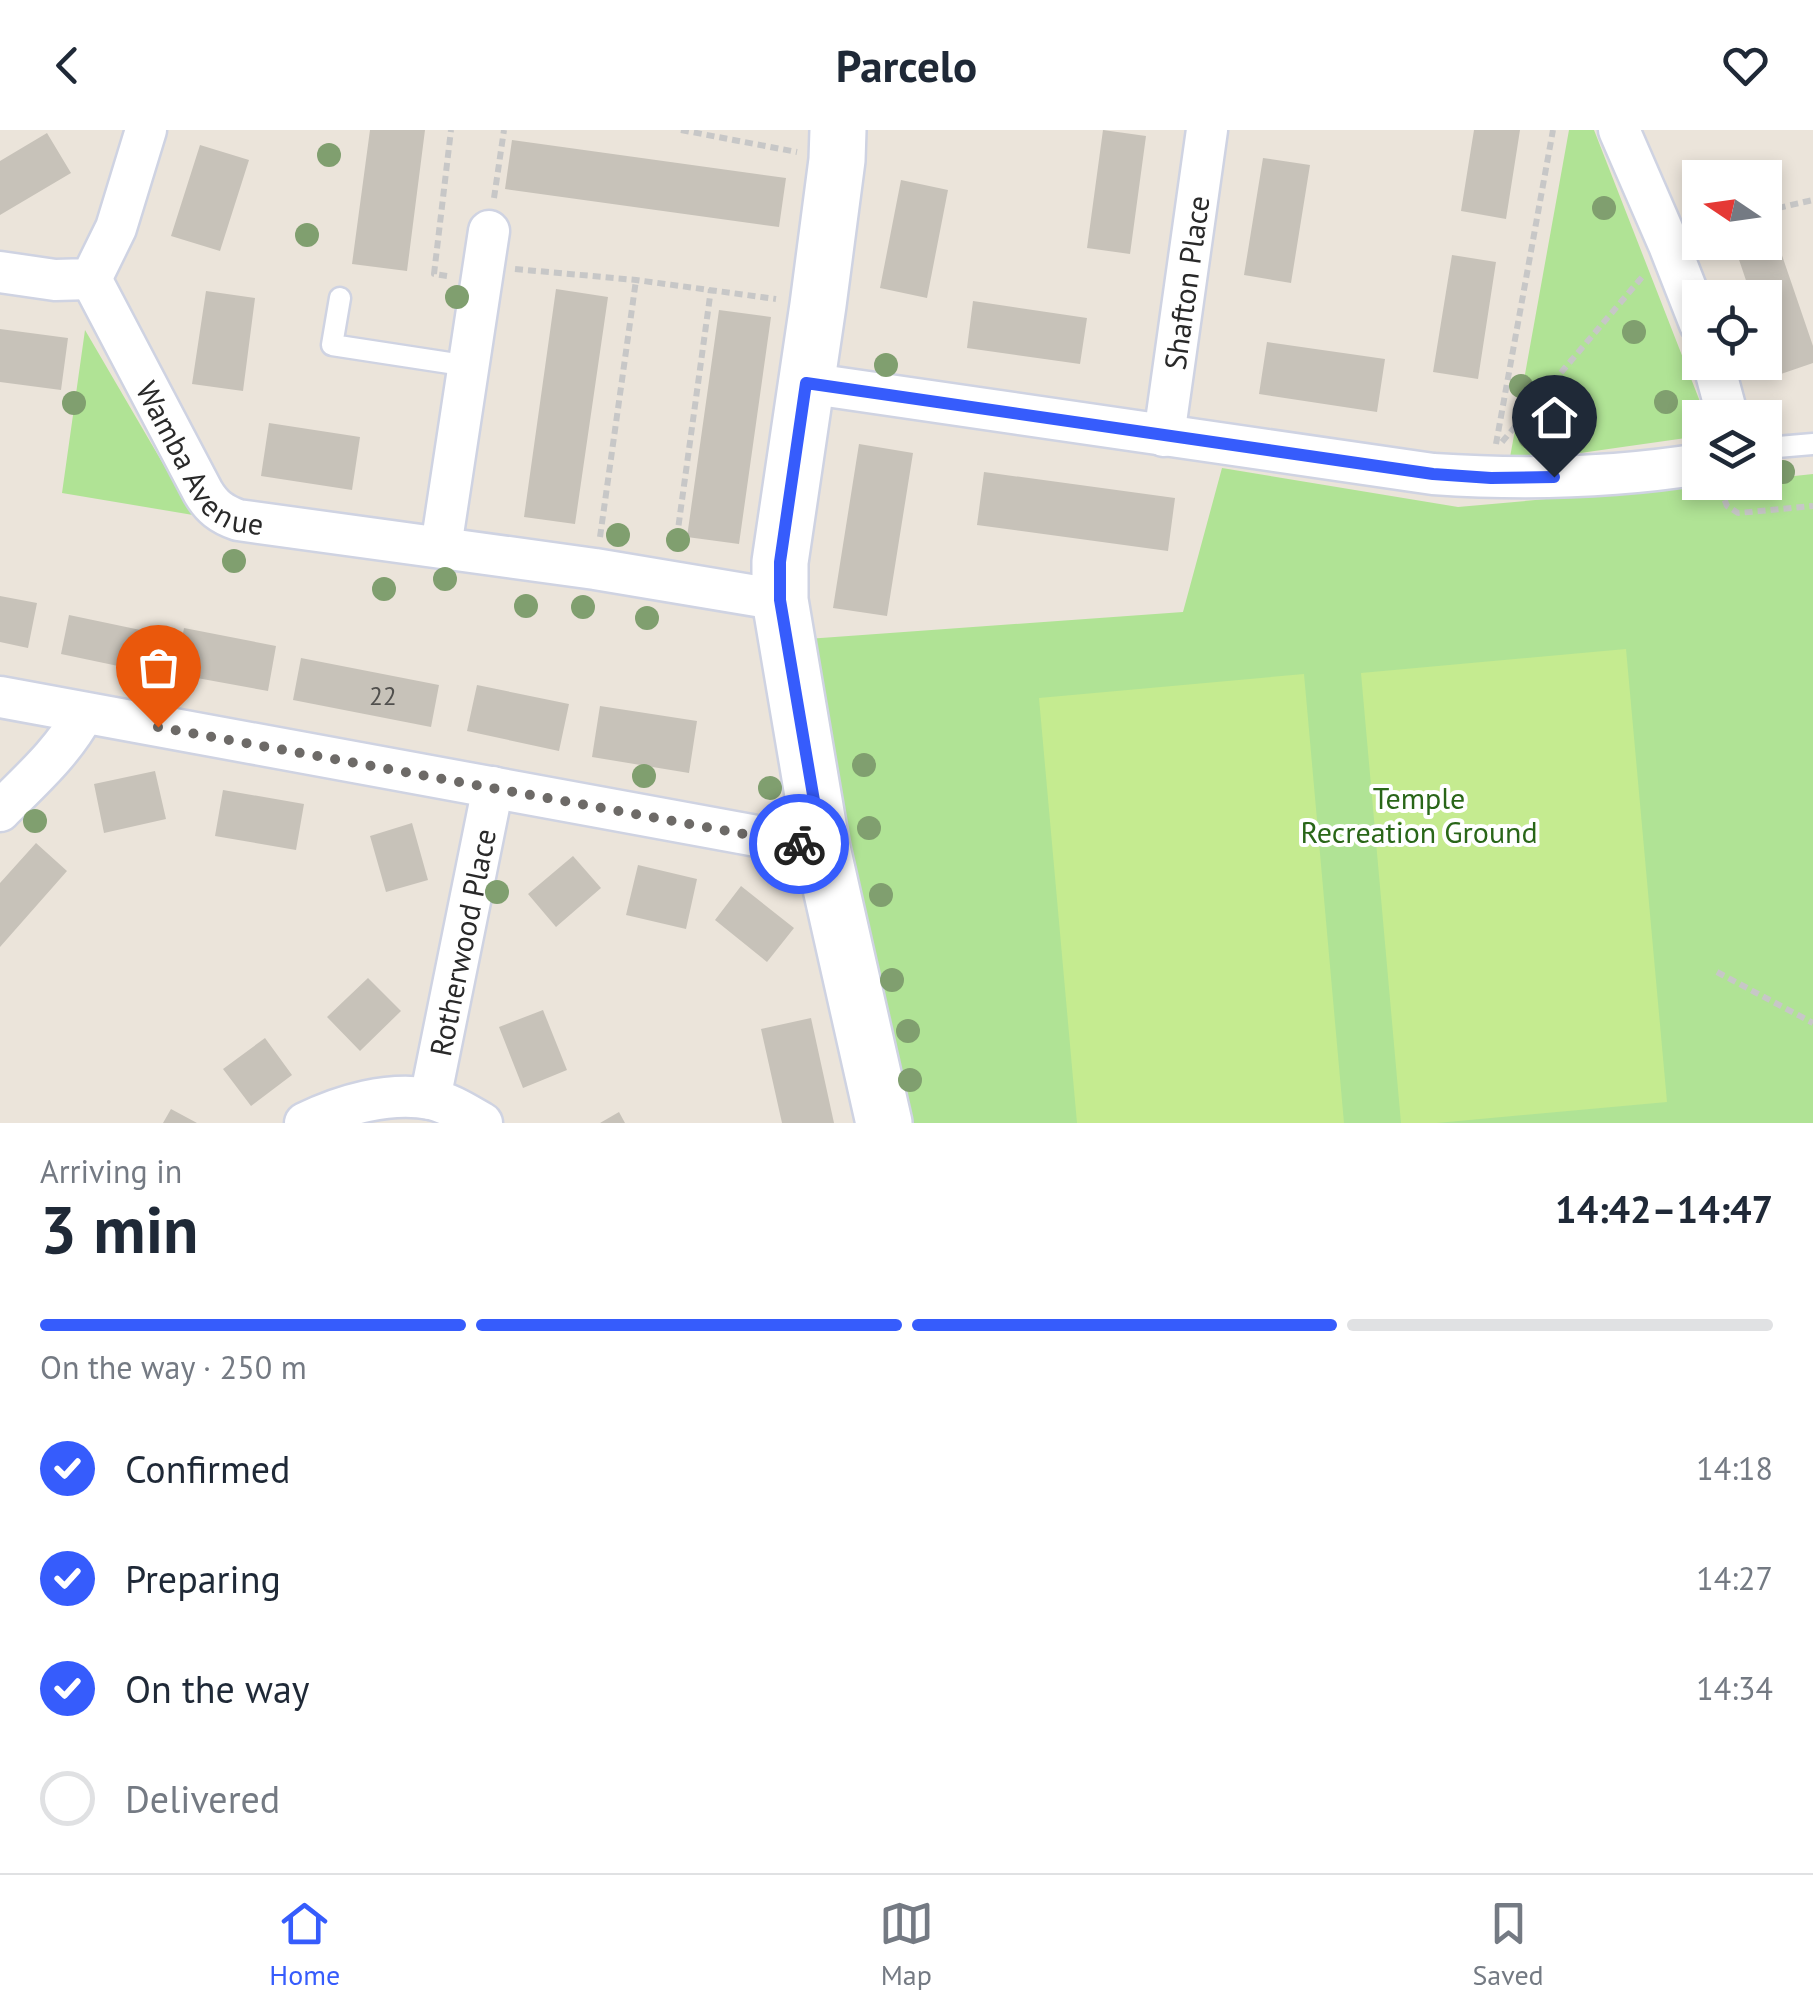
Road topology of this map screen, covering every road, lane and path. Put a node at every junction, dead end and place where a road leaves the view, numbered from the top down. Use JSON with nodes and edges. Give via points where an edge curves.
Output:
{"nodes":[{"id":1,"x":146,"y":130,"type":"edge"},
{"id":2,"x":451,"y":130,"type":"edge"},
{"id":3,"x":504,"y":130,"type":"edge"},
{"id":4,"x":680,"y":130,"type":"edge"},
{"id":5,"x":1206,"y":130,"type":"edge"},
{"id":6,"x":1553,"y":130,"type":"edge"},
{"id":7,"x":1619,"y":130,"type":"edge"},
{"id":8,"x":837,"y":145,"type":"edge"},
{"id":9,"x":1813,"y":200,"type":"edge"},
{"id":10,"x":1782,"y":207,"type":"edge"},
{"id":11,"x":1670,"y":245,"type":"junction"},
{"id":12,"x":485,"y":260,"type":"junction"},
{"id":13,"x":0,"y":272,"type":"edge"},
{"id":14,"x":91,"y":280,"type":"junction"},
{"id":15,"x":636,"y":280,"type":"junction"},
{"id":16,"x":1683,"y":280,"type":"edge"},
{"id":17,"x":711,"y":289,"type":"junction"},
{"id":18,"x":340,"y":298,"type":"dead end"},
{"id":19,"x":818,"y":305,"type":"junction"},
{"id":20,"x":469,"y":366,"type":"junction"},
{"id":21,"x":806,"y":383,"type":"junction"},
{"id":22,"x":1164,"y":436,"type":"junction"},
{"id":23,"x":1813,"y":444,"type":"edge"},
{"id":24,"x":1782,"y":447,"type":"edge"},
{"id":25,"x":1682,"y":467,"type":"edge"},
{"id":26,"x":1725,"y":500,"type":"edge"},
{"id":27,"x":1813,"y":506,"type":"edge"},
{"id":28,"x":441,"y":548,"type":"junction"},
{"id":29,"x":595,"y":569,"type":"junction"},
{"id":30,"x":671,"y":581,"type":"junction"},
{"id":31,"x":780,"y":600,"type":"junction"},
{"id":32,"x":0,"y":698,"type":"edge"},
{"id":33,"x":84,"y":714,"type":"junction"},
{"id":34,"x":493,"y":787,"type":"junction"},
{"id":35,"x":0,"y":811,"type":"edge"},
{"id":36,"x":822,"y":848,"type":"junction"},
{"id":37,"x":1717,"y":972,"type":"dead end"},
{"id":38,"x":1813,"y":1023,"type":"edge"},
{"id":39,"x":430,"y":1099,"type":"junction"},
{"id":40,"x":305,"y":1123,"type":"edge"},
{"id":41,"x":482,"y":1123,"type":"edge"},
{"id":42,"x":884,"y":1123,"type":"edge"}],
"edges":[{"from":1,"to":14,"type":"street","via":[[116,228]]},
{"from":2,"to":12,"type":"path","via":[[434,274]]},
{"from":3,"to":12,"type":"path"},
{"from":4,"to":8,"type":"path"},
{"from":5,"to":22,"type":"street","name":"Shafton Place"},
{"from":6,"to":11,"type":"path","via":[[1495,451]]},
{"from":7,"to":11,"type":"street"},
{"from":8,"to":19,"type":"street"},
{"from":9,"to":10,"type":"path"},
{"from":11,"to":16,"type":"street"},
{"from":12,"to":15,"type":"path"},
{"from":12,"to":20,"type":"street"},
{"from":13,"to":14,"type":"street"},
{"from":14,"to":28,"type":"street","name":"Wamba Avenue","via":[[203,492],[224,515]]},
{"from":15,"to":17,"type":"path"},
{"from":15,"to":29,"type":"path"},
{"from":17,"to":19,"type":"path"},
{"from":17,"to":30,"type":"path"},
{"from":18,"to":20,"type":"lane","via":[[332,346]]},
{"from":19,"to":21,"type":"street"},
{"from":20,"to":28,"type":"street"},
{"from":21,"to":22,"type":"street"},
{"from":21,"to":31,"type":"street"},
{"from":22,"to":25,"type":"street","via":[[1491,478]]},
{"from":23,"to":24,"type":"lane"},
{"from":26,"to":27,"type":"path","via":[[1738,513]]},
{"from":28,"to":29,"type":"street","name":"Wamba Avenue"},
{"from":29,"to":30,"type":"street","name":"Wamba Avenue"},
{"from":30,"to":31,"type":"street","name":"Wamba Avenue"},
{"from":31,"to":36,"type":"street"},
{"from":32,"to":33,"type":"street"},
{"from":33,"to":34,"type":"street"},
{"from":33,"to":35,"type":"street","via":[[58,754]]},
{"from":34,"to":36,"type":"street"},
{"from":34,"to":39,"type":"street","name":"Rotherwood Place"},
{"from":36,"to":42,"type":"street"},
{"from":37,"to":38,"type":"path"},
{"from":39,"to":40,"type":"street","via":[[358,1102]]},
{"from":39,"to":41,"type":"street"}]}
